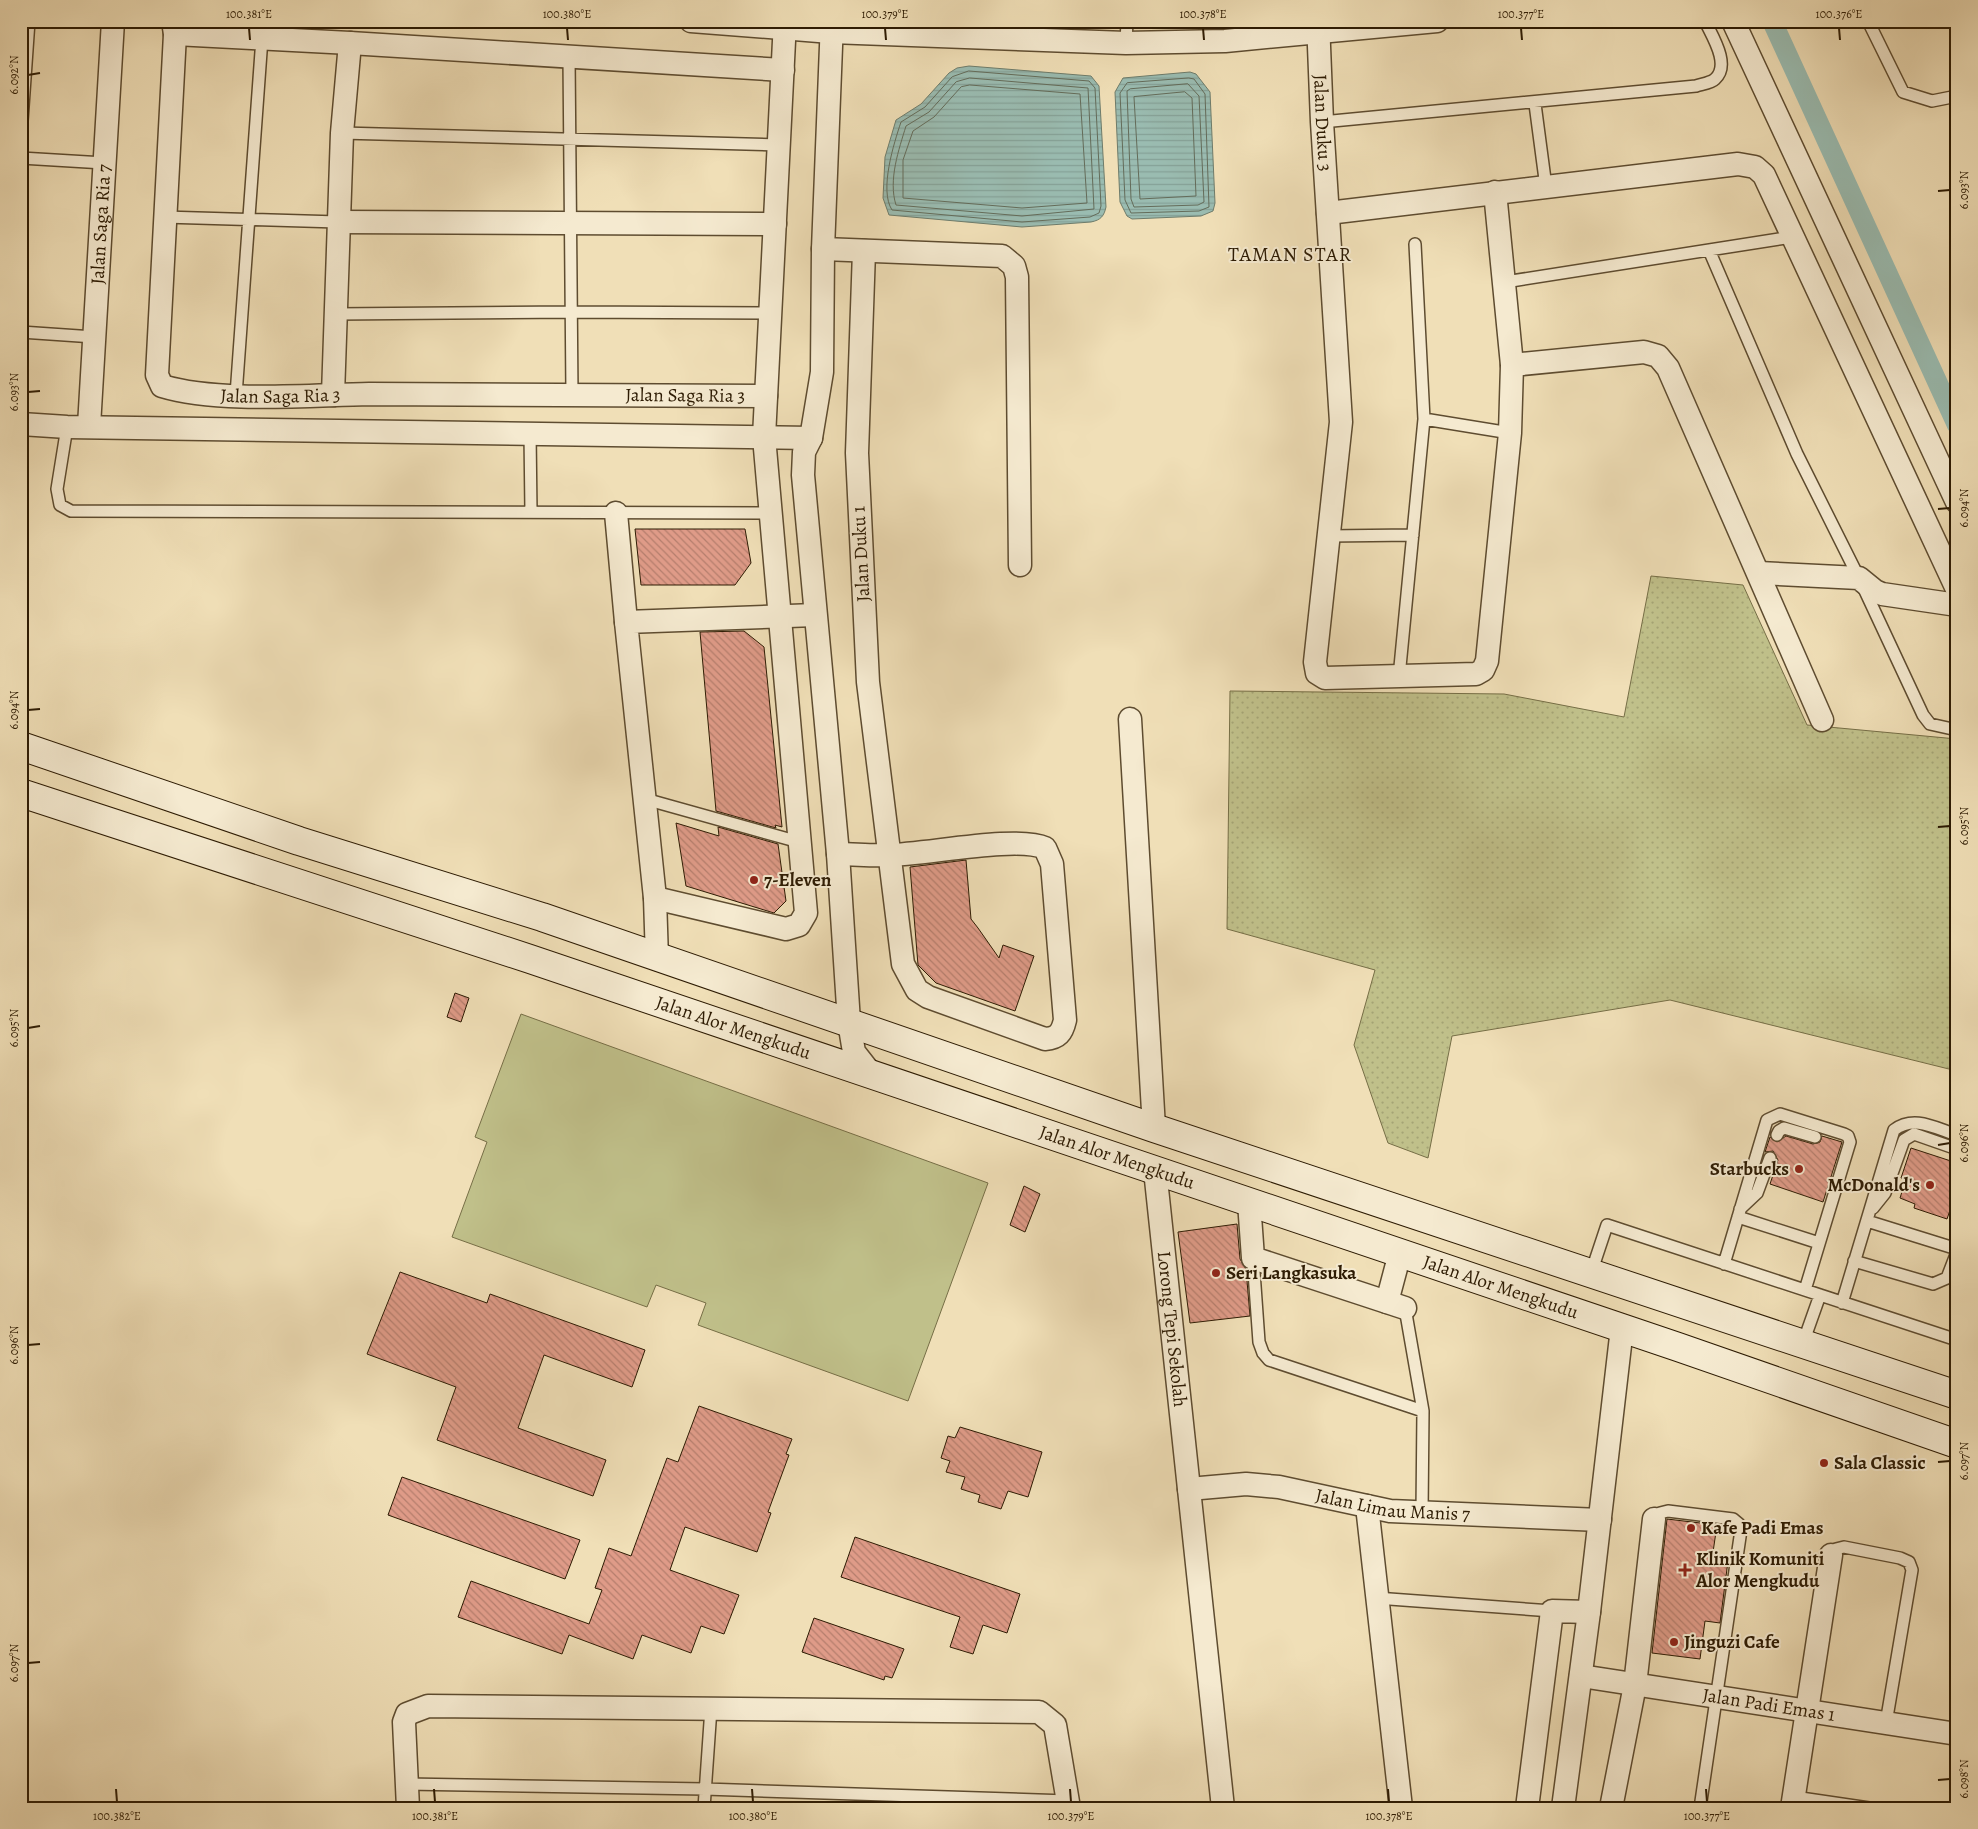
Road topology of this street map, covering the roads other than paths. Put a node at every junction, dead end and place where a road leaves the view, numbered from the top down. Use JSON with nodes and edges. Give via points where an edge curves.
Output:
{"nodes":[{"id":1,"x":29,"y":21,"type":"edge"},
{"id":2,"x":113,"y":21,"type":"edge"},
{"id":3,"x":691,"y":21,"type":"edge"},
{"id":4,"x":1437,"y":21,"type":"edge"},
{"id":5,"x":1705,"y":21,"type":"edge"},
{"id":6,"x":1733,"y":21,"type":"edge"},
{"id":7,"x":1868,"y":21,"type":"edge"},
{"id":8,"x":785,"y":25,"type":"edge"},
{"id":9,"x":832,"y":26,"type":"edge"},
{"id":10,"x":867,"y":27,"type":"edge"},
{"id":11,"x":1318,"y":27,"type":"edge"},
{"id":12,"x":174,"y":28,"type":"edge"},
{"id":13,"x":1127,"y":32,"type":"edge"},
{"id":14,"x":262,"y":38,"type":"junction"},
{"id":15,"x":350,"y":42,"type":"junction"},
{"id":16,"x":568,"y":57,"type":"junction"},
{"id":17,"x":783,"y":70,"type":"junction"},
{"id":18,"x":1957,"y":96,"type":"edge"},
{"id":19,"x":1535,"y":104,"type":"junction"},
{"id":20,"x":1322,"y":122,"type":"junction"},
{"id":21,"x":342,"y":133,"type":"junction"},
{"id":22,"x":21,"y":134,"type":"edge"},
{"id":23,"x":568,"y":138,"type":"junction"},
{"id":24,"x":779,"y":145,"type":"junction"},
{"id":25,"x":21,"y":158,"type":"edge"},
{"id":26,"x":104,"y":163,"type":"junction"},
{"id":27,"x":1546,"y":187,"type":"junction"},
{"id":28,"x":1495,"y":192,"type":"junction"},
{"id":29,"x":1328,"y":213,"type":"junction"},
{"id":30,"x":164,"y":217,"type":"junction"},
{"id":31,"x":247,"y":219,"type":"junction"},
{"id":32,"x":338,"y":222,"type":"junction"},
{"id":33,"x":570,"y":224,"type":"junction"},
{"id":34,"x":775,"y":224,"type":"junction"},
{"id":35,"x":1792,"y":237,"type":"junction"},
{"id":36,"x":1415,"y":244,"type":"dead end"},
{"id":37,"x":823,"y":249,"type":"junction"},
{"id":38,"x":1709,"y":250,"type":"junction"},
{"id":39,"x":864,"y":251,"type":"junction"},
{"id":40,"x":1505,"y":282,"type":"junction"},
{"id":41,"x":570,"y":312,"type":"junction"},
{"id":42,"x":770,"y":313,"type":"junction"},
{"id":43,"x":336,"y":314,"type":"junction"},
{"id":44,"x":21,"y":332,"type":"edge"},
{"id":45,"x":94,"y":337,"type":"junction"},
{"id":46,"x":1512,"y":365,"type":"junction"},
{"id":47,"x":333,"y":394,"type":"junction"},
{"id":48,"x":572,"y":394,"type":"junction"},
{"id":49,"x":236,"y":395,"type":"junction"},
{"id":50,"x":766,"y":396,"type":"junction"},
{"id":51,"x":1424,"y":419,"type":"junction"},
{"id":52,"x":21,"y":424,"type":"edge"},
{"id":53,"x":89,"y":426,"type":"junction"},
{"id":54,"x":67,"y":427,"type":"junction"},
{"id":55,"x":530,"y":433,"type":"junction"},
{"id":56,"x":1510,"y":433,"type":"junction"},
{"id":57,"x":764,"y":437,"type":"junction"},
{"id":58,"x":811,"y":438,"type":"junction"},
{"id":59,"x":1957,"y":502,"type":"edge"},
{"id":60,"x":532,"y":512,"type":"junction"},
{"id":61,"x":616,"y":513,"type":"junction"},
{"id":62,"x":769,"y":513,"type":"junction"},
{"id":63,"x":1328,"y":536,"type":"junction"},
{"id":64,"x":1413,"y":536,"type":"junction"},
{"id":65,"x":1020,"y":565,"type":"dead end"},
{"id":66,"x":1759,"y":573,"type":"junction"},
{"id":67,"x":1860,"y":578,"type":"junction"},
{"id":68,"x":1957,"y":589,"type":"edge"},
{"id":69,"x":1957,"y":605,"type":"edge"},
{"id":70,"x":815,"y":615,"type":"junction"},
{"id":71,"x":779,"y":616,"type":"junction"},
{"id":72,"x":626,"y":622,"type":"junction"},
{"id":73,"x":1398,"y":677,"type":"junction"},
{"id":74,"x":1130,"y":719,"type":"dead end"},
{"id":75,"x":1822,"y":720,"type":"dead end"},
{"id":76,"x":1957,"y":730,"type":"edge"},
{"id":77,"x":21,"y":746,"type":"edge"},
{"id":78,"x":21,"y":793,"type":"edge"},
{"id":79,"x":645,"y":799,"type":"junction"},
{"id":80,"x":799,"y":842,"type":"junction"},
{"id":81,"x":838,"y":854,"type":"junction"},
{"id":82,"x":889,"y":856,"type":"junction"},
{"id":83,"x":655,"y":898,"type":"junction"},
{"id":84,"x":657,"y":959,"type":"junction"},
{"id":85,"x":849,"y":1022,"type":"junction"},
{"id":86,"x":872,"y":1075,"type":"junction"},
{"id":87,"x":1154,"y":1128,"type":"junction"},
{"id":88,"x":1777,"y":1135,"type":"dead end"},
{"id":89,"x":1957,"y":1135,"type":"edge"},
{"id":90,"x":1814,"y":1137,"type":"dead end"},
{"id":91,"x":1957,"y":1149,"type":"edge"},
{"id":92,"x":1770,"y":1158,"type":"dead end"},
{"id":93,"x":1155,"y":1170,"type":"junction"},
{"id":94,"x":1249,"y":1202,"type":"junction"},
{"id":95,"x":1739,"y":1213,"type":"junction"},
{"id":96,"x":1868,"y":1216,"type":"junction"},
{"id":97,"x":1957,"y":1218,"type":"edge"},
{"id":98,"x":1957,"y":1229,"type":"edge"},
{"id":99,"x":1819,"y":1243,"type":"junction"},
{"id":100,"x":1957,"y":1250,"type":"edge"},
{"id":101,"x":1400,"y":1253,"type":"junction"},
{"id":102,"x":1253,"y":1258,"type":"junction"},
{"id":103,"x":1854,"y":1261,"type":"junction"},
{"id":104,"x":1724,"y":1264,"type":"junction"},
{"id":105,"x":1583,"y":1271,"type":"junction"},
{"id":106,"x":1805,"y":1290,"type":"junction"},
{"id":107,"x":1820,"y":1295,"type":"junction"},
{"id":108,"x":1842,"y":1303,"type":"junction"},
{"id":109,"x":1396,"y":1305,"type":"junction"},
{"id":110,"x":1573,"y":1312,"type":"junction"},
{"id":111,"x":1622,"y":1328,"type":"junction"},
{"id":112,"x":1957,"y":1340,"type":"edge"},
{"id":113,"x":1803,"y":1343,"type":"junction"},
{"id":114,"x":1957,"y":1395,"type":"edge"},
{"id":115,"x":1423,"y":1411,"type":"junction"},
{"id":116,"x":1957,"y":1444,"type":"edge"},
{"id":117,"x":1189,"y":1489,"type":"junction"},
{"id":118,"x":1367,"y":1506,"type":"junction"},
{"id":119,"x":1422,"y":1512,"type":"junction"},
{"id":120,"x":1654,"y":1519,"type":"joint"},
{"id":121,"x":1600,"y":1520,"type":"junction"},
{"id":122,"x":1831,"y":1555,"type":"joint"},
{"id":123,"x":1376,"y":1598,"type":"junction"},
{"id":124,"x":1552,"y":1611,"type":"junction"},
{"id":125,"x":1589,"y":1612,"type":"junction"},
{"id":126,"x":1581,"y":1676,"type":"junction"},
{"id":127,"x":1635,"y":1686,"type":"junction"},
{"id":128,"x":1715,"y":1698,"type":"junction"},
{"id":129,"x":711,"y":1708,"type":"junction"},
{"id":130,"x":1807,"y":1711,"type":"junction"},
{"id":131,"x":1886,"y":1723,"type":"junction"},
{"id":132,"x":1957,"y":1734,"type":"edge"},
{"id":133,"x":406,"y":1784,"type":"junction"},
{"id":134,"x":705,"y":1789,"type":"junction"},
{"id":135,"x":1793,"y":1802,"type":"edge"},
{"id":136,"x":1068,"y":1804,"type":"edge"},
{"id":137,"x":408,"y":1808,"type":"edge"},
{"id":138,"x":704,"y":1808,"type":"edge"},
{"id":139,"x":1223,"y":1808,"type":"edge"},
{"id":140,"x":1401,"y":1808,"type":"edge"},
{"id":141,"x":1527,"y":1808,"type":"edge"},
{"id":142,"x":1562,"y":1808,"type":"edge"},
{"id":143,"x":1611,"y":1808,"type":"edge"},
{"id":144,"x":1700,"y":1808,"type":"edge"},
{"id":145,"x":1869,"y":1808,"type":"edge"}],
"edges":[{"from":1,"to":22,"type":"lane"},
{"from":2,"to":26,"type":"street","name":"Jalan Saga Ria 7"},
{"from":3,"to":8,"type":"street"},
{"from":4,"to":11,"type":"street"},
{"from":5,"to":19,"type":"lane","via":[[1718,47],[1721,64],[1714,80],[1696,86]]},
{"from":6,"to":59,"type":"street"},
{"from":7,"to":18,"type":"lane","via":[[1903,92],[1932,101]]},
{"from":8,"to":9,"type":"street"},
{"from":8,"to":17,"type":"street"},
{"from":9,"to":10,"type":"street"},
{"from":9,"to":37,"type":"street"},
{"from":10,"to":13,"type":"street"},
{"from":11,"to":13,"type":"street","via":[[1224,41]]},
{"from":11,"to":20,"type":"street","name":"Jalan Duku 3"},
{"from":12,"to":14,"type":"street"},
{"from":12,"to":30,"type":"street","name":"Jalan Saga Ria 3"},
{"from":14,"to":15,"type":"street"},
{"from":14,"to":31,"type":"lane"},
{"from":15,"to":16,"type":"street"},
{"from":15,"to":21,"type":"street"},
{"from":16,"to":17,"type":"street"},
{"from":16,"to":23,"type":"lane"},
{"from":17,"to":24,"type":"street"},
{"from":19,"to":20,"type":"lane"},
{"from":19,"to":27,"type":"lane"},
{"from":20,"to":29,"type":"street","name":"Jalan Duku 3"},
{"from":21,"to":23,"type":"lane"},
{"from":21,"to":32,"type":"street"},
{"from":23,"to":24,"type":"lane"},
{"from":23,"to":33,"type":"lane"},
{"from":24,"to":34,"type":"street"},
{"from":25,"to":26,"type":"lane"},
{"from":26,"to":45,"type":"street","name":"Jalan Saga Ria 7"},
{"from":27,"to":28,"type":"street"},
{"from":27,"to":35,"type":"street","via":[[1748,164],[1764,175]]},
{"from":28,"to":29,"type":"street"},
{"from":28,"to":40,"type":"street"},
{"from":29,"to":63,"type":"street","name":"Jalan Duku 3","via":[[1342,405],[1340,449]]},
{"from":30,"to":31,"type":"lane"},
{"from":30,"to":49,"type":"street","name":"Jalan Saga Ria 3","via":[[157,375],[162,386],[178,391]]},
{"from":31,"to":32,"type":"lane"},
{"from":31,"to":49,"type":"lane"},
{"from":32,"to":33,"type":"street"},
{"from":32,"to":43,"type":"street"},
{"from":33,"to":34,"type":"street"},
{"from":33,"to":41,"type":"lane"},
{"from":34,"to":42,"type":"street"},
{"from":35,"to":38,"type":"lane"},
{"from":35,"to":68,"type":"street"},
{"from":36,"to":51,"type":"lane"},
{"from":37,"to":39,"type":"street"},
{"from":37,"to":58,"type":"street","via":[[822,372]]},
{"from":38,"to":40,"type":"lane"},
{"from":38,"to":67,"type":"lane","via":[[1796,454]]},
{"from":39,"to":65,"type":"street","via":[[1002,256],[1014,266],[1017,287]]},
{"from":39,"to":82,"type":"street","name":"Jalan Duku 1","via":[[857,453],[860,547],[868,682]]},
{"from":40,"to":46,"type":"street"},
{"from":41,"to":42,"type":"lane"},
{"from":41,"to":43,"type":"lane"},
{"from":41,"to":48,"type":"lane"},
{"from":42,"to":50,"type":"street"},
{"from":43,"to":47,"type":"street"},
{"from":44,"to":45,"type":"lane"},
{"from":45,"to":53,"type":"street","name":"Jalan Saga Ria 7"},
{"from":46,"to":56,"type":"street"},
{"from":46,"to":66,"type":"street","via":[[1644,352],[1658,356],[1668,368]]},
{"from":47,"to":48,"type":"street","name":"Jalan Saga Ria 3"},
{"from":47,"to":49,"type":"street","name":"Jalan Saga Ria 3"},
{"from":48,"to":50,"type":"street","name":"Jalan Saga Ria 3"},
{"from":50,"to":57,"type":"street"},
{"from":51,"to":56,"type":"lane"},
{"from":51,"to":64,"type":"lane"},
{"from":52,"to":54,"type":"street"},
{"from":53,"to":54,"type":"street"},
{"from":53,"to":55,"type":"street"},
{"from":54,"to":60,"type":"lane","via":[[57,489],[60,505],[71,511]]},
{"from":55,"to":57,"type":"street"},
{"from":55,"to":60,"type":"lane"},
{"from":56,"to":73,"type":"street","via":[[1487,661],[1483,670],[1476,674]]},
{"from":57,"to":58,"type":"street"},
{"from":57,"to":62,"type":"street"},
{"from":58,"to":70,"type":"street","via":[[804,452],[803,475]]},
{"from":60,"to":61,"type":"lane"},
{"from":61,"to":62,"type":"lane"},
{"from":61,"to":72,"type":"street"},
{"from":62,"to":71,"type":"street"},
{"from":63,"to":64,"type":"lane"},
{"from":63,"to":73,"type":"street","name":"Jalan Duku 3","via":[[1315,662],[1317,673],[1325,678]]},
{"from":64,"to":73,"type":"lane"},
{"from":66,"to":67,"type":"street"},
{"from":66,"to":75,"type":"street"},
{"from":67,"to":69,"type":"street","via":[[1882,594]]},
{"from":67,"to":76,"type":"lane","via":[[1922,715],[1930,724]]},
{"from":70,"to":71,"type":"street"},
{"from":70,"to":81,"type":"street"},
{"from":71,"to":72,"type":"street"},
{"from":71,"to":80,"type":"street"},
{"from":72,"to":79,"type":"street"},
{"from":74,"to":87,"type":"street"},
{"from":77,"to":84,"type":"main road","via":[[299,841],[542,917]]},
{"from":78,"to":86,"type":"main road","name":"Jalan Alor Mengkudu","via":[[530,959]]},
{"from":79,"to":80,"type":"lane"},
{"from":79,"to":83,"type":"street"},
{"from":80,"to":83,"type":"street","via":[[806,913],[799,925],[786,929]]},
{"from":81,"to":82,"type":"street"},
{"from":81,"to":85,"type":"street"},
{"from":82,"to":82,"type":"street","name":"Jalan Duku 1","via":[[999,845],[1038,845],[1045,848],[1052,864],[1062,981],[1065,1020],[1060,1035],[1045,1039],[928,997],[917,990],[903,964]]},
{"from":83,"to":84,"type":"street"},
{"from":84,"to":85,"type":"main road"},
{"from":85,"to":86,"type":"street","via":[[854,1052]]},
{"from":85,"to":87,"type":"main road"},
{"from":86,"to":93,"type":"main road","name":"Jalan Alor Mengkudu"},
{"from":87,"to":105,"type":"main road"},
{"from":88,"to":90,"type":"lane","via":[[1784,1128]]},
{"from":89,"to":96,"type":"lane","via":[[1915,1121],[1894,1130]]},
{"from":91,"to":96,"type":"lane","via":[[1914,1134],[1908,1136],[1885,1193]]},
{"from":92,"to":95,"type":"lane","via":[[1758,1193]]},
{"from":93,"to":94,"type":"main road","name":"Jalan Alor Mengkudu"},
{"from":93,"to":117,"type":"street","name":"Lorong Tepi Sekolah"},
{"from":94,"to":101,"type":"main road","name":"Jalan Alor Mengkudu"},
{"from":94,"to":102,"type":"street"},
{"from":95,"to":99,"type":"lane"},
{"from":95,"to":99,"type":"lane","via":[[1767,1120],[1780,1114],[1848,1136],[1850,1142],[1828,1200]]},
{"from":95,"to":104,"type":"lane"},
{"from":96,"to":100,"type":"lane"},
{"from":96,"to":103,"type":"lane"},
{"from":97,"to":98,"type":"lane"},
{"from":99,"to":106,"type":"lane"},
{"from":100,"to":103,"type":"lane","via":[[1947,1278],[1933,1284]]},
{"from":101,"to":109,"type":"street"},
{"from":101,"to":110,"type":"main road","name":"Jalan Alor Mengkudu"},
{"from":102,"to":109,"type":"street"},
{"from":102,"to":115,"type":"lane","via":[[1259,1342],[1269,1360]]},
{"from":103,"to":108,"type":"lane"},
{"from":104,"to":105,"type":"lane","via":[[1606,1225]]},
{"from":104,"to":106,"type":"lane"},
{"from":105,"to":110,"type":"main road","via":[[1594,1295],[1588,1307]]},
{"from":105,"to":113,"type":"main road"},
{"from":106,"to":107,"type":"lane"},
{"from":107,"to":108,"type":"lane"},
{"from":107,"to":113,"type":"lane"},
{"from":108,"to":112,"type":"lane"},
{"from":109,"to":115,"type":"lane"},
{"from":110,"to":111,"type":"main road","name":"Jalan Alor Mengkudu"},
{"from":111,"to":116,"type":"main road","name":"Jalan Alor Mengkudu"},
{"from":111,"to":121,"type":"street"},
{"from":113,"to":114,"type":"main road"},
{"from":115,"to":119,"type":"lane"},
{"from":117,"to":118,"type":"street","name":"Jalan Limau Manis 7","via":[[1246,1484],[1279,1487]]},
{"from":117,"to":139,"type":"street","name":"Lorong Tepi Sekolah"},
{"from":118,"to":119,"type":"street","name":"Jalan Limau Manis 7"},
{"from":118,"to":123,"type":"street"},
{"from":119,"to":121,"type":"street","name":"Jalan Limau Manis 7"},
{"from":120,"to":127,"type":"street"},
{"from":120,"to":128,"type":"lane","via":[[1668,1511],[1733,1520],[1739,1524],[1741,1530]]},
{"from":121,"to":125,"type":"street"},
{"from":122,"to":130,"type":"street"},
{"from":122,"to":131,"type":"lane","via":[[1844,1547],[1900,1558],[1908,1562],[1912,1570]]},
{"from":123,"to":124,"type":"lane"},
{"from":123,"to":140,"type":"street"},
{"from":124,"to":125,"type":"street"},
{"from":124,"to":141,"type":"street"},
{"from":125,"to":126,"type":"street"},
{"from":126,"to":127,"type":"street","name":"Jalan Padi Emas 1"},
{"from":126,"to":142,"type":"street"},
{"from":127,"to":128,"type":"street","name":"Jalan Padi Emas 1"},
{"from":127,"to":143,"type":"street"},
{"from":128,"to":130,"type":"street","name":"Jalan Padi Emas 1"},
{"from":128,"to":144,"type":"lane"},
{"from":129,"to":133,"type":"street","via":[[428,1706],[407,1714],[404,1722]]},
{"from":129,"to":134,"type":"lane"},
{"from":129,"to":136,"type":"street","via":[[1039,1712],[1055,1724]]},
{"from":130,"to":131,"type":"street","name":"Jalan Padi Emas 1"},
{"from":130,"to":135,"type":"street"},
{"from":131,"to":132,"type":"street","name":"Jalan Padi Emas 1"},
{"from":133,"to":134,"type":"lane"},
{"from":133,"to":137,"type":"street"},
{"from":134,"to":136,"type":"lane"},
{"from":134,"to":138,"type":"lane"},
{"from":135,"to":145,"type":"lane"}]}
